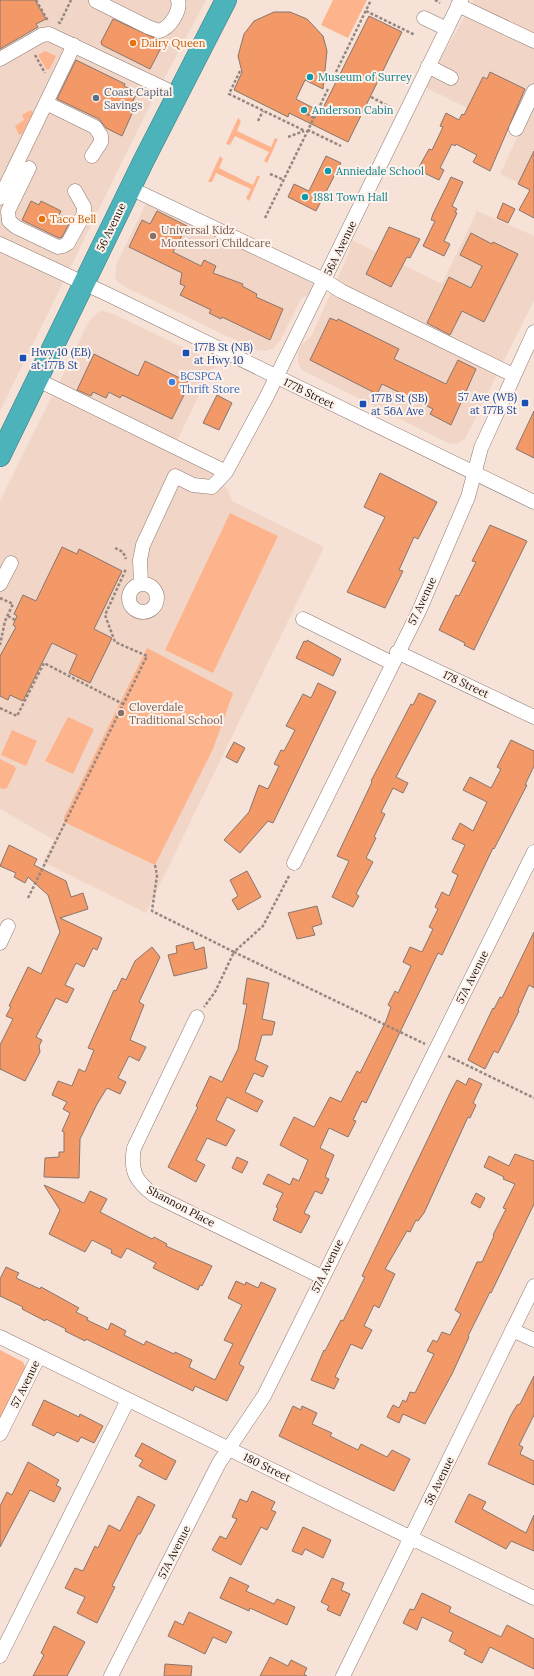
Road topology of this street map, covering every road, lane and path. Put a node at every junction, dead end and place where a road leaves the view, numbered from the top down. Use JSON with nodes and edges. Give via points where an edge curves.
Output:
{"nodes":[{"id":1,"x":36,"y":0,"type":"edge"},
{"id":2,"x":178,"y":0,"type":"edge"},
{"id":3,"x":226,"y":0,"type":"edge"},
{"id":4,"x":371,"y":0,"type":"edge"},
{"id":5,"x":435,"y":0,"type":"edge"},
{"id":6,"x":96,"y":2,"type":"dead end"},
{"id":7,"x":440,"y":2,"type":"dead end"},
{"id":8,"x":459,"y":2,"type":"edge"},
{"id":9,"x":366,"y":11,"type":"junction"},
{"id":10,"x":424,"y":18,"type":"dead end"},
{"id":11,"x":48,"y":21,"type":"dead end"},
{"id":12,"x":447,"y":28,"type":"junction"},
{"id":13,"x":415,"y":35,"type":"dead end"},
{"id":14,"x":534,"y":41,"type":"edge"},
{"id":15,"x":74,"y":45,"type":"junction"},
{"id":16,"x":38,"y":51,"type":"dead end"},
{"id":17,"x":0,"y":59,"type":"edge"},
{"id":18,"x":428,"y":66,"type":"junction"},
{"id":19,"x":240,"y":71,"type":"dead end"},
{"id":20,"x":336,"y":72,"type":"dead end"},
{"id":21,"x":49,"y":75,"type":"dead end"},
{"id":22,"x":451,"y":78,"type":"dead end"},
{"id":23,"x":328,"y":89,"type":"dead end"},
{"id":24,"x":534,"y":91,"type":"edge"},
{"id":25,"x":178,"y":95,"type":"junction"},
{"id":26,"x":371,"y":97,"type":"dead end"},
{"id":27,"x":46,"y":103,"type":"junction"},
{"id":28,"x":390,"y":107,"type":"dead end"},
{"id":29,"x":263,"y":111,"type":"junction"},
{"id":30,"x":307,"y":114,"type":"dead end"},
{"id":31,"x":314,"y":118,"type":"junction"},
{"id":32,"x":258,"y":121,"type":"dead end"},
{"id":33,"x":516,"y":129,"type":"dead end"},
{"id":34,"x":308,"y":130,"type":"junction"},
{"id":35,"x":305,"y":131,"type":"junction"},
{"id":36,"x":288,"y":137,"type":"dead end"},
{"id":37,"x":342,"y":146,"type":"dead end"},
{"id":38,"x":92,"y":156,"type":"dead end"},
{"id":39,"x":29,"y":168,"type":"dead end"},
{"id":40,"x":270,"y":174,"type":"dead end"},
{"id":41,"x":284,"y":180,"type":"junction"},
{"id":42,"x":130,"y":188,"type":"junction"},
{"id":43,"x":75,"y":191,"type":"dead end"},
{"id":44,"x":0,"y":198,"type":"edge"},
{"id":45,"x":265,"y":218,"type":"dead end"},
{"id":46,"x":0,"y":244,"type":"edge"},
{"id":47,"x":324,"y":280,"type":"junction"},
{"id":48,"x":84,"y":284,"type":"junction"},
{"id":49,"x":534,"y":332,"type":"edge"},
{"id":50,"x":513,"y":375,"type":"junction"},
{"id":51,"x":277,"y":377,"type":"junction"},
{"id":52,"x":38,"y":380,"type":"junction"},
{"id":53,"x":0,"y":456,"type":"edge"},
{"id":54,"x":226,"y":472,"type":"junction"},
{"id":55,"x":474,"y":473,"type":"junction"},
{"id":56,"x":534,"y":502,"type":"edge"},
{"id":57,"x":116,"y":548,"type":"dead end"},
{"id":58,"x":11,"y":563,"type":"dead end"},
{"id":59,"x":0,"y":584,"type":"edge"},
{"id":60,"x":141,"y":584,"type":"dead end"},
{"id":61,"x":0,"y":598,"type":"edge"},
{"id":62,"x":8,"y":616,"type":"junction"},
{"id":63,"x":303,"y":619,"type":"dead end"},
{"id":64,"x":15,"y":620,"type":"dead end"},
{"id":65,"x":0,"y":645,"type":"edge"},
{"id":66,"x":395,"y":657,"type":"junction"},
{"id":67,"x":123,"y":704,"type":"junction"},
{"id":68,"x":0,"y":708,"type":"edge"},
{"id":69,"x":534,"y":717,"type":"edge"},
{"id":70,"x":534,"y":852,"type":"edge"},
{"id":71,"x":294,"y":863,"type":"joint"},
{"id":72,"x":155,"y":865,"type":"dead end"},
{"id":73,"x":28,"y":898,"type":"dead end"},
{"id":74,"x":8,"y":926,"type":"dead end"},
{"id":75,"x":0,"y":943,"type":"edge"},
{"id":76,"x":234,"y":952,"type":"junction"},
{"id":77,"x":197,"y":1018,"type":"joint"},
{"id":78,"x":427,"y":1045,"type":"dead end"},
{"id":79,"x":441,"y":1052,"type":"dead end"},
{"id":80,"x":534,"y":1098,"type":"edge"},
{"id":81,"x":322,"y":1277,"type":"junction"},
{"id":82,"x":534,"y":1286,"type":"edge"},
{"id":83,"x":512,"y":1330,"type":"junction"},
{"id":84,"x":0,"y":1336,"type":"edge"},
{"id":85,"x":534,"y":1340,"type":"edge"},
{"id":86,"x":39,"y":1356,"type":"junction"},
{"id":87,"x":128,"y":1400,"type":"junction"},
{"id":88,"x":0,"y":1434,"type":"edge"},
{"id":89,"x":229,"y":1448,"type":"junction"},
{"id":90,"x":411,"y":1538,"type":"junction"},
{"id":91,"x":534,"y":1598,"type":"edge"},
{"id":92,"x":0,"y":1656,"type":"edge"},
{"id":93,"x":111,"y":1676,"type":"edge"},
{"id":94,"x":343,"y":1676,"type":"edge"}],
"edges":[{"from":1,"to":11,"type":"path"},
{"from":2,"to":6,"type":"street","via":[[177,10],[170,24],[159,31]]},
{"from":3,"to":25,"type":"highway","name":"56 Avenue"},
{"from":4,"to":9,"type":"path"},
{"from":5,"to":7,"type":"path"},
{"from":8,"to":12,"type":"street","name":"56A Avenue"},
{"from":8,"to":14,"type":"street"},
{"from":9,"to":13,"type":"path"},
{"from":9,"to":20,"type":"path"},
{"from":10,"to":12,"type":"street"},
{"from":12,"to":18,"type":"street","name":"56A Avenue"},
{"from":15,"to":17,"type":"street","via":[[56,36],[42,35]]},
{"from":15,"to":25,"type":"street"},
{"from":15,"to":27,"type":"street"},
{"from":16,"to":21,"type":"path","via":[[35,53],[45,73]]},
{"from":18,"to":22,"type":"street"},
{"from":18,"to":47,"type":"street","name":"56A Avenue"},
{"from":19,"to":29,"type":"path","via":[[229,94]]},
{"from":23,"to":31,"type":"path"},
{"from":24,"to":33,"type":"street"},
{"from":25,"to":42,"type":"highway","name":"56 Avenue"},
{"from":26,"to":28,"type":"path"},
{"from":27,"to":38,"type":"street","via":[[99,131],[101,142]]},
{"from":27,"to":44,"type":"street"},
{"from":29,"to":32,"type":"path"},
{"from":29,"to":35,"type":"path"},
{"from":30,"to":31,"type":"path"},
{"from":31,"to":34,"type":"path"},
{"from":34,"to":35,"type":"path"},
{"from":34,"to":37,"type":"path"},
{"from":34,"to":41,"type":"path"},
{"from":35,"to":36,"type":"path"},
{"from":39,"to":43,"type":"street","via":[[8,211],[9,221],[16,227],[58,247],[68,243],[84,214],[84,207]]},
{"from":40,"to":41,"type":"path"},
{"from":41,"to":45,"type":"path"},
{"from":42,"to":47,"type":"street"},
{"from":42,"to":48,"type":"highway","name":"56 Avenue"},
{"from":46,"to":48,"type":"street","name":"177B Street"},
{"from":47,"to":50,"type":"street","via":[[340,291]]},
{"from":47,"to":51,"type":"street","name":"56A Avenue"},
{"from":48,"to":51,"type":"street","name":"177B Street"},
{"from":48,"to":52,"type":"highway","name":"56 Avenue"},
{"from":49,"to":50,"type":"street","name":"57 Avenue"},
{"from":50,"to":55,"type":"street","name":"57 Avenue","via":[[481,448]]},
{"from":51,"to":54,"type":"street","name":"56A Avenue"},
{"from":51,"to":55,"type":"street","name":"177B Street"},
{"from":52,"to":53,"type":"highway","name":"56 Avenue"},
{"from":52,"to":54,"type":"street"},
{"from":54,"to":60,"type":"street","name":"56A Avenue","via":[[212,487],[193,485],[175,476],[143,545],[140,560]]},
{"from":55,"to":56,"type":"street","name":"177B Street"},
{"from":55,"to":66,"type":"street","name":"57 Avenue","via":[[468,497],[419,611]]},
{"from":57,"to":67,"type":"path","via":[[123,552],[128,564],[105,615],[115,642],[147,656]]},
{"from":58,"to":59,"type":"street"},
{"from":61,"to":62,"type":"path","via":[[13,604]]},
{"from":62,"to":64,"type":"path"},
{"from":62,"to":65,"type":"path"},
{"from":63,"to":66,"type":"street","name":"178 Street"},
{"from":66,"to":69,"type":"street","name":"178 Street"},
{"from":66,"to":71,"type":"street","name":"57 Avenue"},
{"from":67,"to":68,"type":"path","via":[[44,663],[17,716]]},
{"from":67,"to":73,"type":"path"},
{"from":70,"to":81,"type":"street","name":"57A Avenue"},
{"from":71,"to":76,"type":"path","via":[[263,926]]},
{"from":72,"to":76,"type":"path","via":[[157,875],[152,911]]},
{"from":74,"to":75,"type":"street"},
{"from":76,"to":77,"type":"path","via":[[215,992]]},
{"from":76,"to":78,"type":"path"},
{"from":77,"to":81,"type":"street","name":"Shannon Place","via":[[134,1148],[131,1163],[136,1177],[154,1195]]},
{"from":79,"to":80,"type":"path"},
{"from":81,"to":89,"type":"street","name":"57A Avenue","via":[[264,1396]]},
{"from":82,"to":83,"type":"street","name":"58 Avenue"},
{"from":83,"to":85,"type":"street"},
{"from":83,"to":90,"type":"street","name":"58 Avenue"},
{"from":84,"to":86,"type":"street","name":"180 Street"},
{"from":86,"to":87,"type":"street","name":"180 Street"},
{"from":86,"to":88,"type":"street","name":"57 Avenue"},
{"from":87,"to":89,"type":"street","name":"180 Street"},
{"from":87,"to":92,"type":"street"},
{"from":89,"to":90,"type":"street","name":"180 Street"},
{"from":89,"to":93,"type":"street","name":"57A Avenue","via":[[215,1470]]},
{"from":90,"to":91,"type":"street","name":"180 Street"},
{"from":90,"to":94,"type":"street","name":"58 Avenue"}]}
